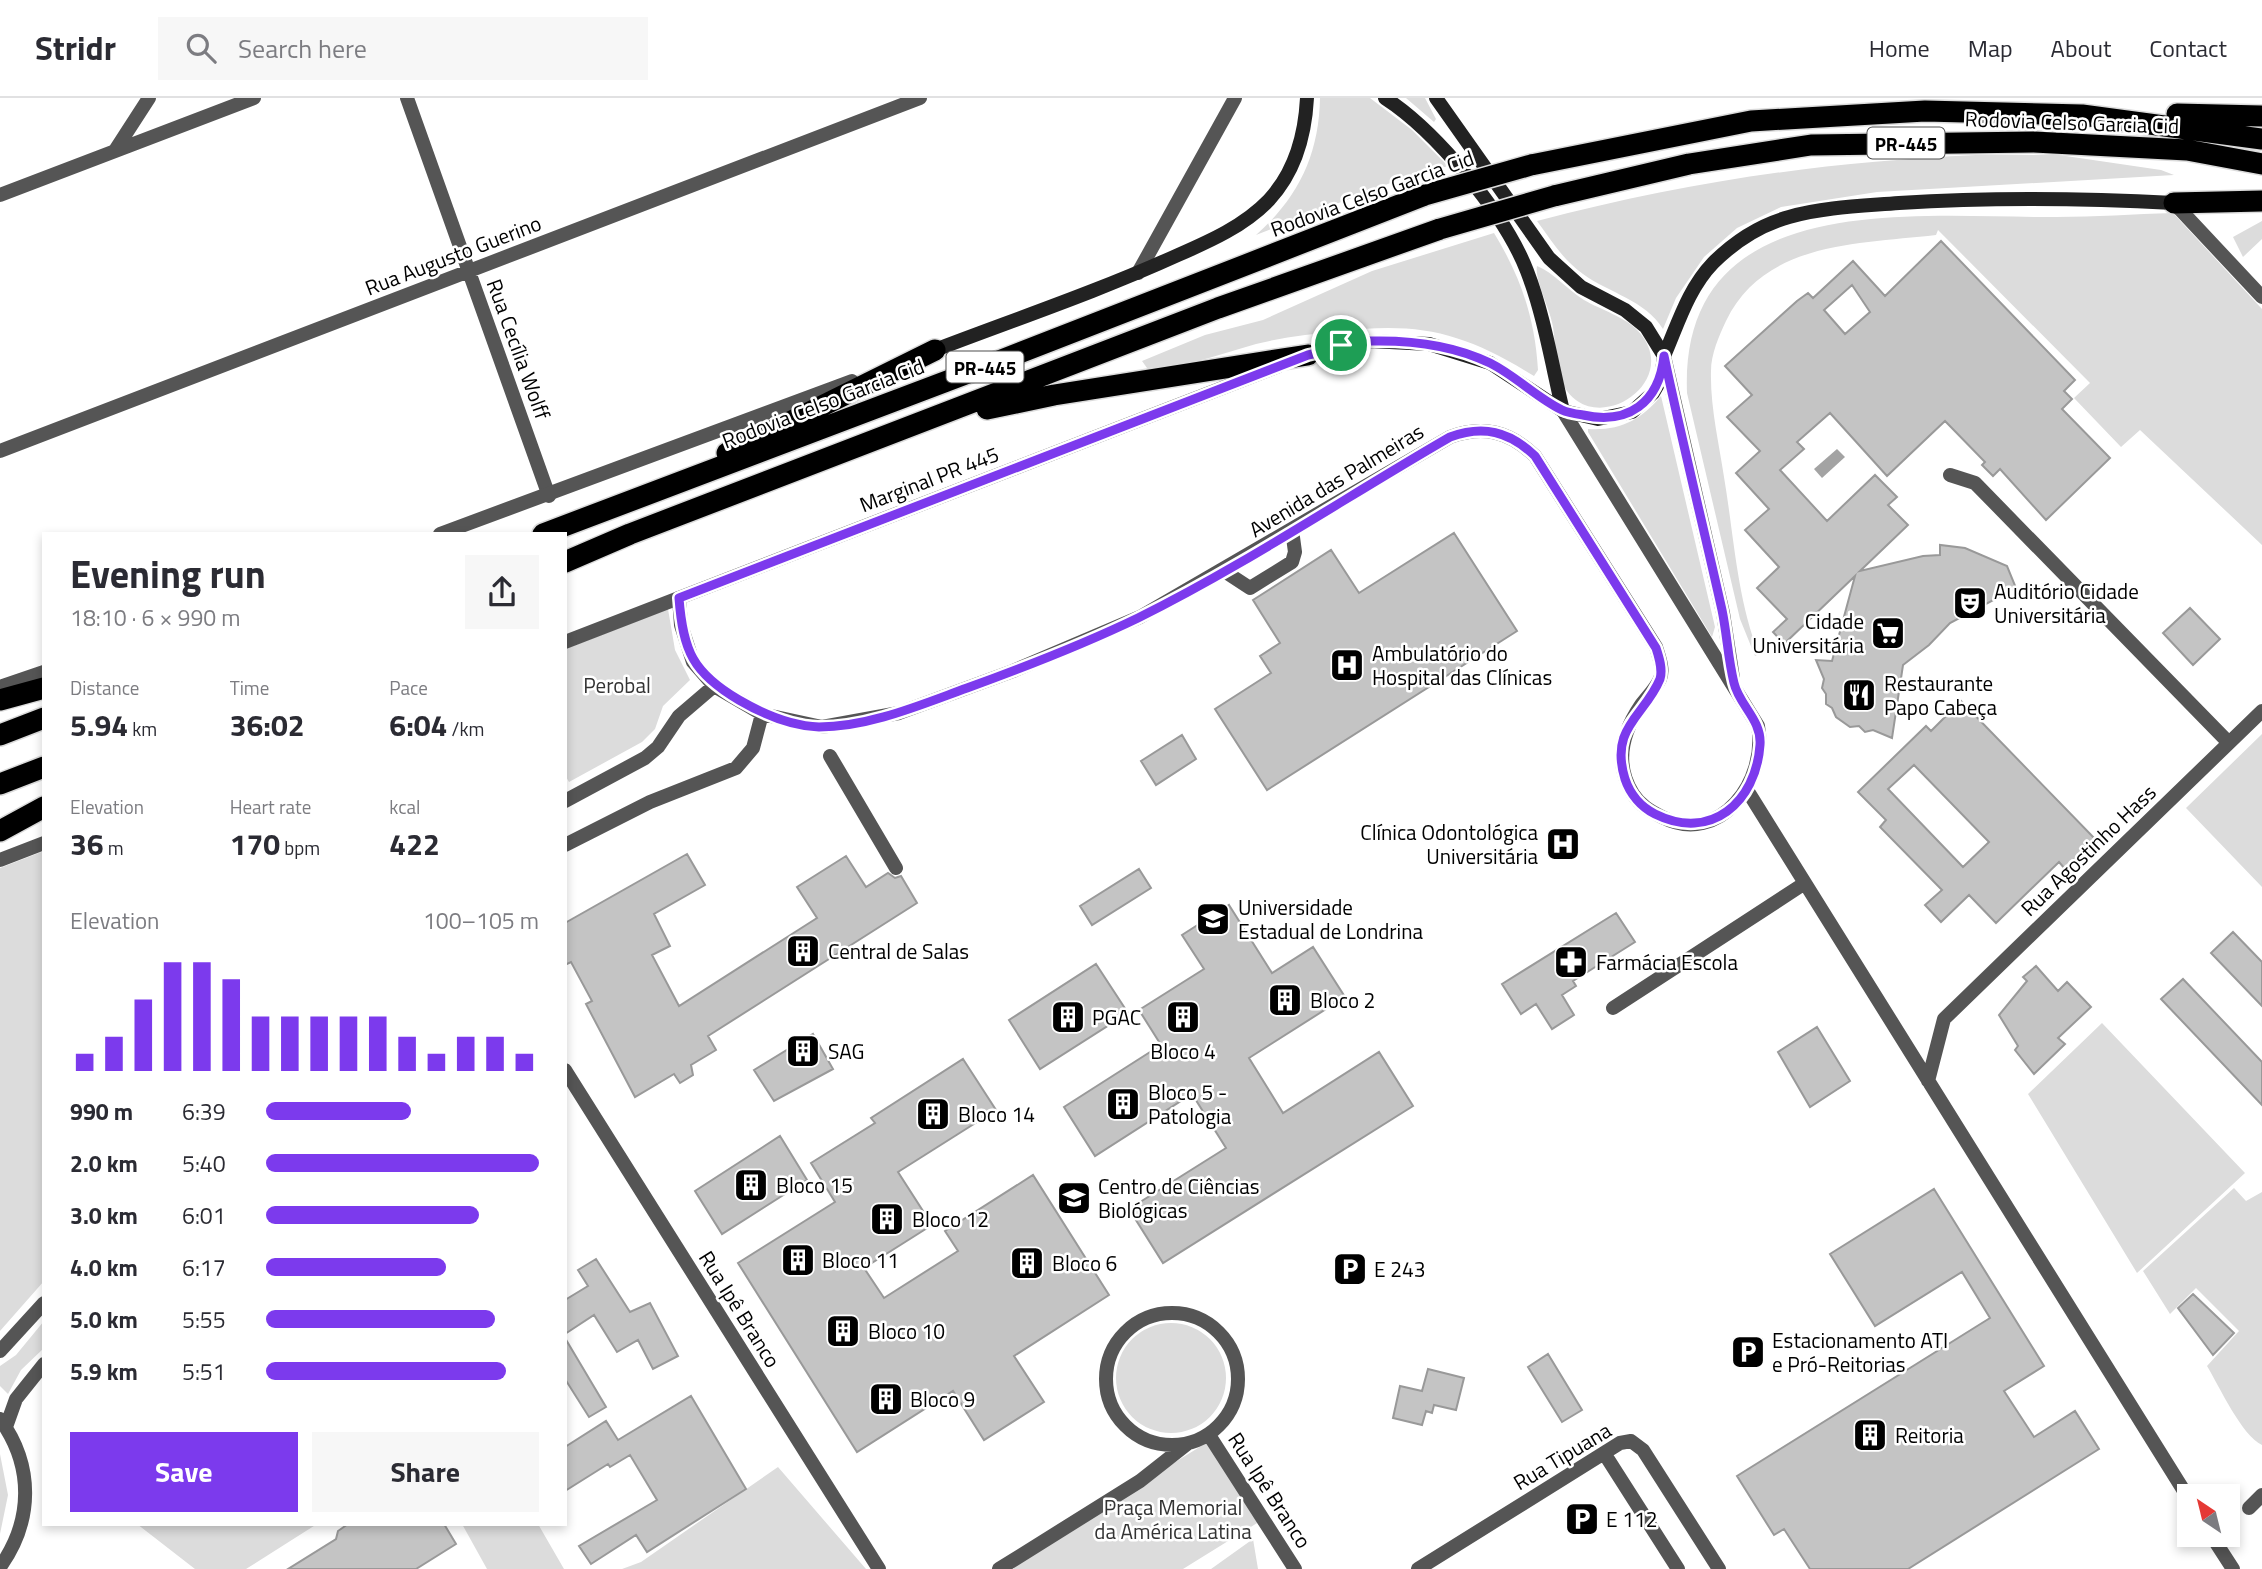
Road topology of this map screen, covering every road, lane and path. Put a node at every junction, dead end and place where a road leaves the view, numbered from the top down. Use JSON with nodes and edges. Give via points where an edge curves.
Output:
{"nodes":[{"id":1,"x":149,"y":98,"type":"edge"},
{"id":2,"x":254,"y":98,"type":"edge"},
{"id":3,"x":407,"y":98,"type":"edge"},
{"id":4,"x":920,"y":98,"type":"edge"},
{"id":5,"x":1235,"y":98,"type":"edge"},
{"id":6,"x":1307,"y":98,"type":"edge"},
{"id":7,"x":1385,"y":98,"type":"edge"},
{"id":8,"x":1436,"y":98,"type":"edge"},
{"id":9,"x":2082,"y":116,"type":"junction"},
{"id":10,"x":2262,"y":116,"type":"edge"},
{"id":11,"x":2262,"y":139,"type":"edge"},
{"id":12,"x":116,"y":149,"type":"junction"},
{"id":13,"x":2262,"y":164,"type":"edge"},
{"id":14,"x":0,"y":195,"type":"edge"},
{"id":15,"x":2262,"y":201,"type":"edge"},
{"id":16,"x":2174,"y":203,"type":"junction"},
{"id":17,"x":2262,"y":211,"type":"edge"},
{"id":18,"x":469,"y":271,"type":"junction"},
{"id":19,"x":1138,"y":273,"type":"junction"},
{"id":20,"x":2262,"y":297,"type":"edge"},
{"id":21,"x":935,"y":350,"type":"junction"},
{"id":22,"x":1308,"y":355,"type":"junction"},
{"id":23,"x":1664,"y":356,"type":"junction"},
{"id":24,"x":1563,"y":411,"type":"junction"},
{"id":25,"x":930,"y":421,"type":"junction"},
{"id":26,"x":0,"y":451,"type":"edge"},
{"id":27,"x":1950,"y":475,"type":"dead end"},
{"id":28,"x":550,"y":495,"type":"junction"},
{"id":29,"x":612,"y":509,"type":"junction"},
{"id":30,"x":1292,"y":530,"type":"junction"},
{"id":31,"x":446,"y":532,"type":"edge"},
{"id":32,"x":548,"y":532,"type":"edge"},
{"id":33,"x":567,"y":561,"type":"edge"},
{"id":34,"x":1224,"y":570,"type":"junction"},
{"id":35,"x":679,"y":598,"type":"junction"},
{"id":36,"x":567,"y":641,"type":"edge"},
{"id":37,"x":42,"y":673,"type":"edge"},
{"id":38,"x":715,"y":686,"type":"junction"},
{"id":39,"x":0,"y":687,"type":"edge"},
{"id":40,"x":1734,"y":687,"type":"junction"},
{"id":41,"x":42,"y":689,"type":"edge"},
{"id":42,"x":0,"y":700,"type":"edge"},
{"id":43,"x":2262,"y":711,"type":"edge"},
{"id":44,"x":762,"y":714,"type":"junction"},
{"id":45,"x":42,"y":719,"type":"edge"},
{"id":46,"x":0,"y":735,"type":"edge"},
{"id":47,"x":2229,"y":743,"type":"junction"},
{"id":48,"x":830,"y":757,"type":"dead end"},
{"id":49,"x":42,"y":767,"type":"edge"},
{"id":50,"x":0,"y":783,"type":"edge"},
{"id":51,"x":1747,"y":790,"type":"junction"},
{"id":52,"x":567,"y":800,"type":"edge"},
{"id":53,"x":42,"y":808,"type":"edge"},
{"id":54,"x":0,"y":831,"type":"edge"},
{"id":55,"x":42,"y":844,"type":"edge"},
{"id":56,"x":567,"y":844,"type":"edge"},
{"id":57,"x":0,"y":860,"type":"edge"},
{"id":58,"x":896,"y":868,"type":"dead end"},
{"id":59,"x":1805,"y":883,"type":"junction"},
{"id":60,"x":1613,"y":1008,"type":"dead end"},
{"id":61,"x":567,"y":1073,"type":"edge"},
{"id":62,"x":1928,"y":1081,"type":"junction"},
{"id":63,"x":42,"y":1305,"type":"edge"},
{"id":64,"x":0,"y":1351,"type":"edge"},
{"id":65,"x":42,"y":1366,"type":"edge"},
{"id":66,"x":3,"y":1423,"type":"edge"},
{"id":67,"x":1209,"y":1435,"type":"junction"},
{"id":68,"x":1188,"y":1444,"type":"junction"},
{"id":69,"x":1604,"y":1454,"type":"junction"},
{"id":70,"x":2180,"y":1484,"type":"edge"},
{"id":71,"x":2262,"y":1495,"type":"edge"},
{"id":72,"x":2249,"y":1508,"type":"dead end"},
{"id":73,"x":2219,"y":1547,"type":"edge"},
{"id":74,"x":0,"y":1567,"type":"edge"},
{"id":75,"x":879,"y":1569,"type":"edge"},
{"id":76,"x":999,"y":1569,"type":"edge"},
{"id":77,"x":1295,"y":1569,"type":"edge"},
{"id":78,"x":1419,"y":1569,"type":"edge"},
{"id":79,"x":1678,"y":1569,"type":"edge"},
{"id":80,"x":1719,"y":1569,"type":"edge"},
{"id":81,"x":2233,"y":1569,"type":"edge"}],
"edges":[{"from":1,"to":12,"type":"street"},
{"from":2,"to":12,"type":"street"},
{"from":3,"to":18,"type":"street","name":"Rua Cecília Wolff"},
{"from":4,"to":18,"type":"street","name":"Rua Augusto Guerino"},
{"from":5,"to":19,"type":"street"},
{"from":6,"to":19,"type":"main road","number":"PR-445","via":[[1299,149],[1268,201],[1230,230]]},
{"from":7,"to":24,"type":"main road","via":[[1445,148],[1513,244],[1527,270]]},
{"from":8,"to":23,"type":"main road","via":[[1549,258],[1581,287],[1639,319]]},
{"from":9,"to":10,"type":"highway"},
{"from":9,"to":11,"type":"highway","name":"Rodovia Celso Garcia Cid","number":"PR-445"},
{"from":9,"to":29,"type":"highway","name":"Rodovia Celso Garcia Cid","number":"PR-445","bridge":true,"via":[[1925,111],[1751,121],[1531,164],[1425,195]]},
{"from":12,"to":14,"type":"street"},
{"from":13,"to":25,"type":"highway","name":"Rodovia Celso Garcia Cid","number":"PR-445","bridge":true,"via":[[2187,150],[2034,142],[1811,145],[1689,164],[1440,229],[1218,308]]},
{"from":15,"to":16,"type":"highway"},
{"from":16,"to":17,"type":"street"},
{"from":16,"to":20,"type":"street"},
{"from":16,"to":23,"type":"main road","via":[[1965,199],[1861,206],[1788,217],[1757,229],[1713,263],[1688,299]]},
{"from":18,"to":26,"type":"street","name":"Rua Augusto Guerino"},
{"from":18,"to":28,"type":"street","name":"Rua Cecília Wolff"},
{"from":19,"to":21,"type":"main road","number":"PR-445"},
{"from":21,"to":28,"type":"street","number":"PR-445"},
{"from":21,"to":29,"type":"highway"},
{"from":22,"to":24,"type":"main road","via":[[1370,341],[1429,344],[1490,363]]},
{"from":22,"to":25,"type":"highway","via":[[1054,395]]},
{"from":22,"to":35,"type":"street","name":"Marginal PR 445"},
{"from":23,"to":24,"type":"main road","via":[[1657,387],[1632,412],[1598,419]]},
{"from":23,"to":40,"type":"street","via":[[1723,613]]},
{"from":24,"to":40,"type":"street"},
{"from":25,"to":33,"type":"highway","name":"Rodovia Celso Garcia Cid","number":"PR-445"},
{"from":27,"to":47,"type":"street","via":[[1975,483]]},
{"from":28,"to":31,"type":"street","number":"PR-445"},
{"from":29,"to":32,"type":"highway","name":"Rodovia Celso Garcia Cid","number":"PR-445"},
{"from":30,"to":34,"type":"street","name":"Avenida das Palmeiras"},
{"from":30,"to":34,"type":"street","via":[[1292,562],[1250,588]]},
{"from":30,"to":51,"type":"street","name":"Avenida das Palmeiras","via":[[1450,437],[1483,429],[1511,437],[1535,456],[1656,648],[1660,679],[1631,720],[1620,758],[1634,797],[1648,810],[1684,825],[1719,817]]},
{"from":34,"to":44,"type":"street","name":"Avenida das Palmeiras","via":[[1086,642],[899,713],[822,727]]},
{"from":35,"to":36,"type":"street","name":"Marginal PR 445"},
{"from":35,"to":38,"type":"street","name":"Avenida das Palmeiras","via":[[685,643],[693,662]]},
{"from":37,"to":39,"type":"street"},
{"from":38,"to":44,"type":"street","name":"Avenida das Palmeiras"},
{"from":38,"to":52,"type":"street","via":[[679,716],[645,758]]},
{"from":40,"to":51,"type":"street","name":"Avenida das Palmeiras","via":[[1758,726],[1761,741]]},
{"from":41,"to":42,"type":"highway"},
{"from":43,"to":47,"type":"street","name":"Rua Agostinho Hass"},
{"from":44,"to":56,"type":"street","via":[[753,748],[736,768],[650,802]]},
{"from":45,"to":46,"type":"highway"},
{"from":47,"to":62,"type":"street","name":"Rua Agostinho Hass","via":[[1944,1019]]},
{"from":48,"to":58,"type":"street"},
{"from":49,"to":50,"type":"highway"},
{"from":51,"to":59,"type":"street"},
{"from":53,"to":54,"type":"highway"},
{"from":55,"to":57,"type":"street"},
{"from":59,"to":60,"type":"street"},
{"from":59,"to":62,"type":"street"},
{"from":61,"to":75,"type":"street","name":"Rua Ipê Branco"},
{"from":62,"to":70,"type":"street"},
{"from":63,"to":64,"type":"street"},
{"from":65,"to":66,"type":"street"},
{"from":66,"to":74,"type":"street","via":[[21,1457],[26,1488],[23,1519],[13,1549]]},
{"from":67,"to":68,"type":"street"},
{"from":67,"to":68,"type":"street","via":[[1224,1420],[1237,1392],[1236,1358],[1209,1324],[1189,1315],[1146,1318],[1128,1330],[1114,1348],[1106,1390],[1113,1411],[1126,1428],[1166,1446]]},
{"from":67,"to":77,"type":"street","name":"Rua Ipê Branco"},
{"from":68,"to":76,"type":"street","via":[[1140,1481]]},
{"from":69,"to":78,"type":"street","name":"Rua Tipuana"},
{"from":69,"to":79,"type":"street"},
{"from":69,"to":80,"type":"street","name":"Rua Tipuana","via":[[1627,1441],[1639,1446]]},
{"from":71,"to":72,"type":"street"},
{"from":73,"to":81,"type":"street"}]}
